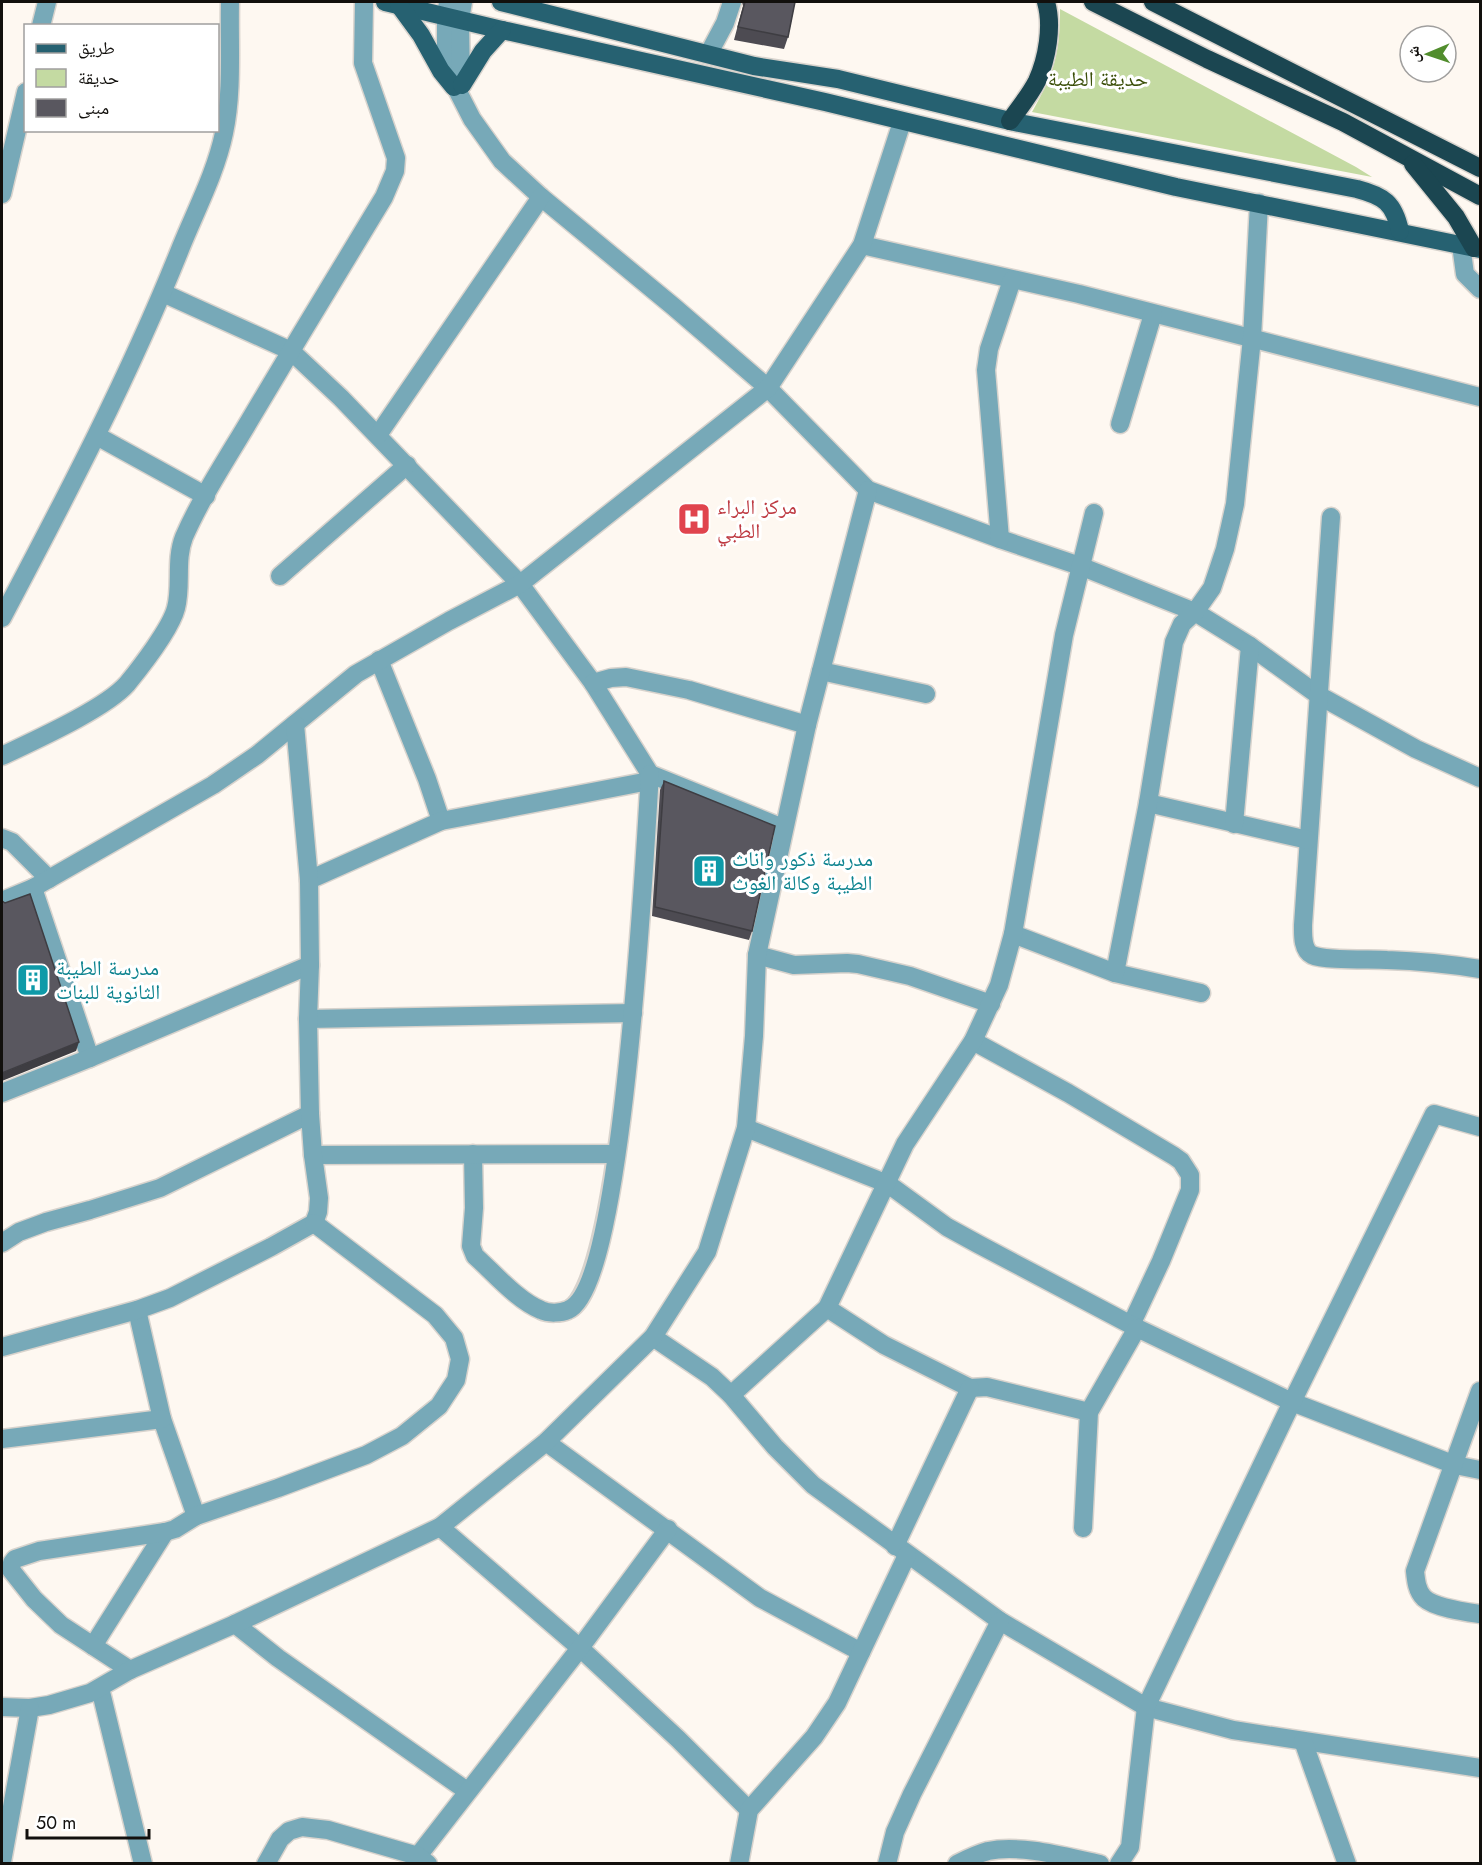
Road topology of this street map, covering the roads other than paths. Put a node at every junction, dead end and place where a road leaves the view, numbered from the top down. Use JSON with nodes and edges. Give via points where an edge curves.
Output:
{"nodes":[{"id":1,"x":47,"y":2,"type":"edge"},
{"id":2,"x":230,"y":2,"type":"edge"},
{"id":3,"x":364,"y":2,"type":"edge"},
{"id":4,"x":463,"y":2,"type":"edge"},
{"id":5,"x":501,"y":2,"type":"edge"},
{"id":6,"x":732,"y":2,"type":"edge"},
{"id":7,"x":1046,"y":2,"type":"edge"},
{"id":8,"x":1094,"y":2,"type":"edge"},
{"id":9,"x":1153,"y":2,"type":"edge"},
{"id":10,"x":392,"y":3,"type":"edge"},
{"id":11,"x":451,"y":13,"type":"edge"},
{"id":12,"x":42,"y":24,"type":"edge"},
{"id":13,"x":502,"y":30,"type":"junction"},
{"id":14,"x":709,"y":54,"type":"junction"},
{"id":15,"x":459,"y":89,"type":"junction"},
{"id":16,"x":24,"y":100,"type":"edge"},
{"id":17,"x":1010,"y":121,"type":"junction"},
{"id":18,"x":902,"y":122,"type":"junction"},
{"id":19,"x":1408,"y":158,"type":"junction"},
{"id":20,"x":1480,"y":168,"type":"edge"},
{"id":21,"x":2,"y":194,"type":"edge"},
{"id":22,"x":1480,"y":196,"type":"edge"},
{"id":23,"x":541,"y":197,"type":"junction"},
{"id":24,"x":1259,"y":203,"type":"junction"},
{"id":25,"x":1400,"y":231,"type":"junction"},
{"id":26,"x":862,"y":245,"type":"junction"},
{"id":27,"x":1472,"y":247,"type":"edge"},
{"id":28,"x":1012,"y":280,"type":"junction"},
{"id":29,"x":1480,"y":289,"type":"edge"},
{"id":30,"x":163,"y":293,"type":"junction"},
{"id":31,"x":1153,"y":314,"type":"junction"},
{"id":32,"x":1252,"y":338,"type":"junction"},
{"id":33,"x":291,"y":351,"type":"junction"},
{"id":34,"x":768,"y":388,"type":"junction"},
{"id":35,"x":1480,"y":397,"type":"edge"},
{"id":36,"x":1120,"y":424,"type":"dead end"},
{"id":37,"x":378,"y":435,"type":"junction"},
{"id":38,"x":97,"y":436,"type":"junction"},
{"id":39,"x":407,"y":465,"type":"junction"},
{"id":40,"x":868,"y":490,"type":"junction"},
{"id":41,"x":206,"y":496,"type":"junction"},
{"id":42,"x":1094,"y":513,"type":"dead end"},
{"id":43,"x":1331,"y":517,"type":"dead end"},
{"id":44,"x":1000,"y":539,"type":"junction"},
{"id":45,"x":1080,"y":566,"type":"junction"},
{"id":46,"x":280,"y":576,"type":"dead end"},
{"id":47,"x":520,"y":584,"type":"junction"},
{"id":48,"x":1195,"y":612,"type":"junction"},
{"id":49,"x":2,"y":618,"type":"edge"},
{"id":50,"x":1250,"y":646,"type":"junction"},
{"id":51,"x":379,"y":660,"type":"junction"},
{"id":52,"x":821,"y":671,"type":"junction"},
{"id":53,"x":593,"y":683,"type":"junction"},
{"id":54,"x":926,"y":694,"type":"dead end"},
{"id":55,"x":1318,"y":695,"type":"junction"},
{"id":56,"x":295,"y":724,"type":"junction"},
{"id":57,"x":807,"y":725,"type":"junction"},
{"id":58,"x":2,"y":756,"type":"edge"},
{"id":59,"x":650,"y":777,"type":"junction"},
{"id":60,"x":1480,"y":778,"type":"edge"},
{"id":61,"x":1148,"y":803,"type":"junction"},
{"id":62,"x":441,"y":821,"type":"junction"},
{"id":63,"x":1234,"y":824,"type":"junction"},
{"id":64,"x":783,"y":828,"type":"junction"},
{"id":65,"x":2,"y":838,"type":"edge"},
{"id":66,"x":1308,"y":840,"type":"junction"},
{"id":67,"x":309,"y":880,"type":"junction"},
{"id":68,"x":41,"y":883,"type":"junction"},
{"id":69,"x":2,"y":901,"type":"edge"},
{"id":70,"x":1013,"y":934,"type":"junction"},
{"id":71,"x":757,"y":955,"type":"junction"},
{"id":72,"x":310,"y":965,"type":"junction"},
{"id":73,"x":1480,"y":969,"type":"edge"},
{"id":74,"x":1115,"y":973,"type":"junction"},
{"id":75,"x":1201,"y":993,"type":"dead end"},
{"id":76,"x":991,"y":1004,"type":"junction"},
{"id":77,"x":633,"y":1013,"type":"junction"},
{"id":78,"x":308,"y":1019,"type":"junction"},
{"id":79,"x":973,"y":1041,"type":"junction"},
{"id":80,"x":90,"y":1059,"type":"junction"},
{"id":81,"x":2,"y":1093,"type":"edge"},
{"id":82,"x":310,"y":1114,"type":"junction"},
{"id":83,"x":1480,"y":1127,"type":"edge"},
{"id":84,"x":746,"y":1128,"type":"junction"},
{"id":85,"x":473,"y":1154,"type":"junction"},
{"id":86,"x":616,"y":1154,"type":"junction"},
{"id":87,"x":313,"y":1155,"type":"junction"},
{"id":88,"x":888,"y":1184,"type":"junction"},
{"id":89,"x":314,"y":1223,"type":"junction"},
{"id":90,"x":2,"y":1243,"type":"edge"},
{"id":91,"x":827,"y":1308,"type":"junction"},
{"id":92,"x":136,"y":1310,"type":"junction"},
{"id":93,"x":1134,"y":1326,"type":"junction"},
{"id":94,"x":653,"y":1337,"type":"junction"},
{"id":95,"x":2,"y":1347,"type":"edge"},
{"id":96,"x":970,"y":1388,"type":"junction"},
{"id":97,"x":1480,"y":1391,"type":"edge"},
{"id":98,"x":731,"y":1395,"type":"junction"},
{"id":99,"x":1292,"y":1402,"type":"junction"},
{"id":100,"x":1089,"y":1412,"type":"junction"},
{"id":101,"x":162,"y":1419,"type":"junction"},
{"id":102,"x":2,"y":1439,"type":"edge"},
{"id":103,"x":546,"y":1442,"type":"junction"},
{"id":104,"x":1455,"y":1465,"type":"junction"},
{"id":105,"x":1480,"y":1470,"type":"edge"},
{"id":106,"x":196,"y":1516,"type":"junction"},
{"id":107,"x":440,"y":1527,"type":"junction"},
{"id":108,"x":1083,"y":1528,"type":"dead end"},
{"id":109,"x":668,"y":1529,"type":"junction"},
{"id":110,"x":165,"y":1532,"type":"junction"},
{"id":111,"x":901,"y":1550,"type":"junction"},
{"id":112,"x":1480,"y":1614,"type":"edge"},
{"id":113,"x":1000,"y":1621,"type":"junction"},
{"id":114,"x":235,"y":1624,"type":"junction"},
{"id":115,"x":93,"y":1646,"type":"junction"},
{"id":116,"x":580,"y":1648,"type":"junction"},
{"id":117,"x":861,"y":1652,"type":"junction"},
{"id":118,"x":130,"y":1670,"type":"junction"},
{"id":119,"x":100,"y":1688,"type":"junction"},
{"id":120,"x":2,"y":1707,"type":"edge"},
{"id":121,"x":1146,"y":1707,"type":"junction"},
{"id":122,"x":30,"y":1708,"type":"junction"},
{"id":123,"x":1303,"y":1741,"type":"junction"},
{"id":124,"x":1480,"y":1768,"type":"edge"},
{"id":125,"x":467,"y":1791,"type":"junction"},
{"id":126,"x":749,"y":1810,"type":"junction"},
{"id":127,"x":4,"y":1839,"type":"edge"},
{"id":128,"x":1134,"y":1855,"type":"edge"},
{"id":129,"x":423,"y":1860,"type":"edge"},
{"id":130,"x":2,"y":1862,"type":"edge"},
{"id":131,"x":143,"y":1863,"type":"edge"},
{"id":132,"x":266,"y":1863,"type":"edge"},
{"id":133,"x":739,"y":1863,"type":"edge"},
{"id":134,"x":887,"y":1863,"type":"edge"},
{"id":135,"x":957,"y":1863,"type":"edge"},
{"id":136,"x":1100,"y":1863,"type":"edge"},
{"id":137,"x":1119,"y":1863,"type":"edge"},
{"id":138,"x":1347,"y":1863,"type":"edge"}],
"edges":[{"from":1,"to":12,"type":"street"},
{"from":2,"to":30,"type":"street","via":[[224,132]]},
{"from":3,"to":33,"type":"street","via":[[363,63],[396,158],[395,171],[384,197]]},
{"from":4,"to":11,"type":"street"},
{"from":5,"to":14,"type":"main road"},
{"from":6,"to":14,"type":"street","via":[[726,23]]},
{"from":7,"to":17,"type":"highway","via":[[1048,40],[1044,60],[1036,82]]},
{"from":8,"to":19,"type":"highway","via":[[1343,122]]},
{"from":9,"to":20,"type":"highway"},
{"from":10,"to":11,"type":"main road"},
{"from":10,"to":15,"type":"main road","via":[[421,35],[441,71]]},
{"from":11,"to":13,"type":"main road"},
{"from":11,"to":15,"type":"street","via":[[446,54]]},
{"from":13,"to":15,"type":"main road"},
{"from":13,"to":18,"type":"main road"},
{"from":14,"to":17,"type":"main road","via":[[754,66],[838,79]]},
{"from":15,"to":23,"type":"street","via":[[472,119],[502,161]]},
{"from":16,"to":21,"type":"street"},
{"from":17,"to":25,"type":"main road","via":[[1372,192],[1393,208]]},
{"from":18,"to":24,"type":"main road"},
{"from":18,"to":26,"type":"street"},
{"from":19,"to":22,"type":"highway"},
{"from":19,"to":27,"type":"highway","via":[[1456,217]]},
{"from":23,"to":34,"type":"street"},
{"from":23,"to":37,"type":"street"},
{"from":24,"to":25,"type":"main road"},
{"from":24,"to":32,"type":"street"},
{"from":25,"to":27,"type":"main road"},
{"from":26,"to":28,"type":"street"},
{"from":26,"to":34,"type":"street"},
{"from":27,"to":29,"type":"street","via":[[1465,274]]},
{"from":28,"to":31,"type":"street"},
{"from":28,"to":44,"type":"street","via":[[986,370]]},
{"from":30,"to":33,"type":"street"},
{"from":30,"to":38,"type":"street"},
{"from":31,"to":32,"type":"street"},
{"from":31,"to":36,"type":"street"},
{"from":32,"to":35,"type":"street"},
{"from":32,"to":48,"type":"street","via":[[1230,528],[1216,580]]},
{"from":33,"to":37,"type":"street"},
{"from":33,"to":41,"type":"street"},
{"from":34,"to":40,"type":"street"},
{"from":34,"to":47,"type":"street"},
{"from":37,"to":39,"type":"street"},
{"from":38,"to":41,"type":"street"},
{"from":38,"to":49,"type":"street"},
{"from":39,"to":46,"type":"street"},
{"from":39,"to":47,"type":"street"},
{"from":40,"to":44,"type":"street"},
{"from":40,"to":52,"type":"street"},
{"from":41,"to":58,"type":"street","via":[[182,545],[176,609],[126,685],[98,707]]},
{"from":42,"to":45,"type":"street"},
{"from":43,"to":55,"type":"street"},
{"from":44,"to":45,"type":"street"},
{"from":45,"to":48,"type":"street"},
{"from":45,"to":70,"type":"street","via":[[1064,635]]},
{"from":47,"to":51,"type":"street"},
{"from":47,"to":53,"type":"street"},
{"from":48,"to":50,"type":"street"},
{"from":48,"to":61,"type":"street","via":[[1182,624],[1174,642]]},
{"from":50,"to":55,"type":"street"},
{"from":50,"to":63,"type":"street"},
{"from":51,"to":56,"type":"street","via":[[331,692]]},
{"from":51,"to":62,"type":"street"},
{"from":52,"to":54,"type":"street"},
{"from":52,"to":57,"type":"street"},
{"from":53,"to":57,"type":"street","via":[[626,677],[689,690]]},
{"from":53,"to":59,"type":"street"},
{"from":55,"to":60,"type":"street","via":[[1416,749]]},
{"from":55,"to":66,"type":"street"},
{"from":56,"to":67,"type":"street"},
{"from":56,"to":68,"type":"street","via":[[213,785]]},
{"from":57,"to":64,"type":"street"},
{"from":59,"to":62,"type":"street"},
{"from":59,"to":64,"type":"street"},
{"from":59,"to":77,"type":"street"},
{"from":61,"to":63,"type":"street"},
{"from":61,"to":74,"type":"street"},
{"from":62,"to":67,"type":"street"},
{"from":63,"to":66,"type":"street"},
{"from":64,"to":71,"type":"street"},
{"from":65,"to":68,"type":"street","via":[[12,842]]},
{"from":66,"to":73,"type":"street","via":[[1303,938],[1312,955]]},
{"from":67,"to":72,"type":"street"},
{"from":68,"to":69,"type":"street"},
{"from":68,"to":80,"type":"street"},
{"from":70,"to":74,"type":"street"},
{"from":70,"to":76,"type":"street"},
{"from":71,"to":76,"type":"street","via":[[794,965],[858,964],[910,976]]},
{"from":71,"to":84,"type":"street"},
{"from":72,"to":78,"type":"street"},
{"from":72,"to":80,"type":"street"},
{"from":74,"to":75,"type":"street"},
{"from":76,"to":79,"type":"street"},
{"from":77,"to":78,"type":"street"},
{"from":77,"to":86,"type":"street"},
{"from":78,"to":82,"type":"street"},
{"from":79,"to":88,"type":"street","via":[[905,1144]]},
{"from":79,"to":93,"type":"street","via":[[1174,1156],[1187,1168],[1190,1190]]},
{"from":80,"to":81,"type":"street"},
{"from":82,"to":87,"type":"street"},
{"from":82,"to":90,"type":"street","via":[[160,1188],[46,1222]]},
{"from":83,"to":99,"type":"street","via":[[1434,1114]]},
{"from":84,"to":88,"type":"street"},
{"from":84,"to":94,"type":"street","via":[[707,1252]]},
{"from":85,"to":86,"type":"street"},
{"from":85,"to":86,"type":"street","via":[[471,1246],[475,1256],[526,1301],[542,1311],[556,1312],[570,1309],[580,1300],[590,1277],[599,1250]]},
{"from":85,"to":87,"type":"street"},
{"from":87,"to":89,"type":"street","via":[[319,1198]]},
{"from":88,"to":91,"type":"street"},
{"from":88,"to":93,"type":"street","via":[[947,1227]]},
{"from":89,"to":92,"type":"street","via":[[199,1284]]},
{"from":89,"to":106,"type":"street","via":[[435,1315],[454,1338],[460,1359],[456,1380],[439,1406],[402,1436],[366,1455]]},
{"from":91,"to":96,"type":"street","via":[[884,1345]]},
{"from":91,"to":98,"type":"street"},
{"from":92,"to":95,"type":"street"},
{"from":92,"to":101,"type":"street"},
{"from":93,"to":99,"type":"street"},
{"from":93,"to":100,"type":"street"},
{"from":94,"to":98,"type":"street","via":[[712,1377]]},
{"from":94,"to":103,"type":"street"},
{"from":96,"to":100,"type":"street","via":[[987,1387]]},
{"from":96,"to":111,"type":"street"},
{"from":97,"to":104,"type":"street"},
{"from":98,"to":111,"type":"street","via":[[813,1485]]},
{"from":99,"to":104,"type":"street"},
{"from":99,"to":121,"type":"street"},
{"from":100,"to":108,"type":"street"},
{"from":101,"to":102,"type":"street"},
{"from":101,"to":106,"type":"street"},
{"from":103,"to":107,"type":"street"},
{"from":103,"to":109,"type":"street"},
{"from":104,"to":105,"type":"street"},
{"from":104,"to":112,"type":"street","via":[[1417,1561],[1416,1582],[1430,1602]]},
{"from":106,"to":110,"type":"street"},
{"from":107,"to":114,"type":"street"},
{"from":107,"to":116,"type":"street"},
{"from":109,"to":116,"type":"street"},
{"from":109,"to":117,"type":"street","via":[[760,1598]]},
{"from":110,"to":115,"type":"street"},
{"from":110,"to":115,"type":"street","via":[[39,1551],[12,1563],[13,1573],[47,1613]]},
{"from":111,"to":113,"type":"street"},
{"from":111,"to":117,"type":"street"},
{"from":113,"to":121,"type":"street"},
{"from":113,"to":134,"type":"street","via":[[912,1794],[895,1832]]},
{"from":114,"to":118,"type":"street"},
{"from":114,"to":125,"type":"street"},
{"from":115,"to":118,"type":"street"},
{"from":116,"to":125,"type":"street"},
{"from":116,"to":126,"type":"street"},
{"from":117,"to":126,"type":"street","via":[[824,1725]]},
{"from":118,"to":119,"type":"street"},
{"from":119,"to":122,"type":"street","via":[[63,1702]]},
{"from":119,"to":131,"type":"street"},
{"from":120,"to":122,"type":"street"},
{"from":121,"to":123,"type":"street","via":[[1233,1730]]},
{"from":121,"to":128,"type":"street"},
{"from":122,"to":127,"type":"street"},
{"from":123,"to":124,"type":"street"},
{"from":123,"to":138,"type":"street"},
{"from":125,"to":129,"type":"street"},
{"from":126,"to":133,"type":"street"},
{"from":127,"to":130,"type":"street"},
{"from":128,"to":137,"type":"street"},
{"from":129,"to":132,"type":"street","via":[[328,1830],[302,1827],[280,1839]]},
{"from":135,"to":136,"type":"street","via":[[988,1851],[1007,1849]]}]}
